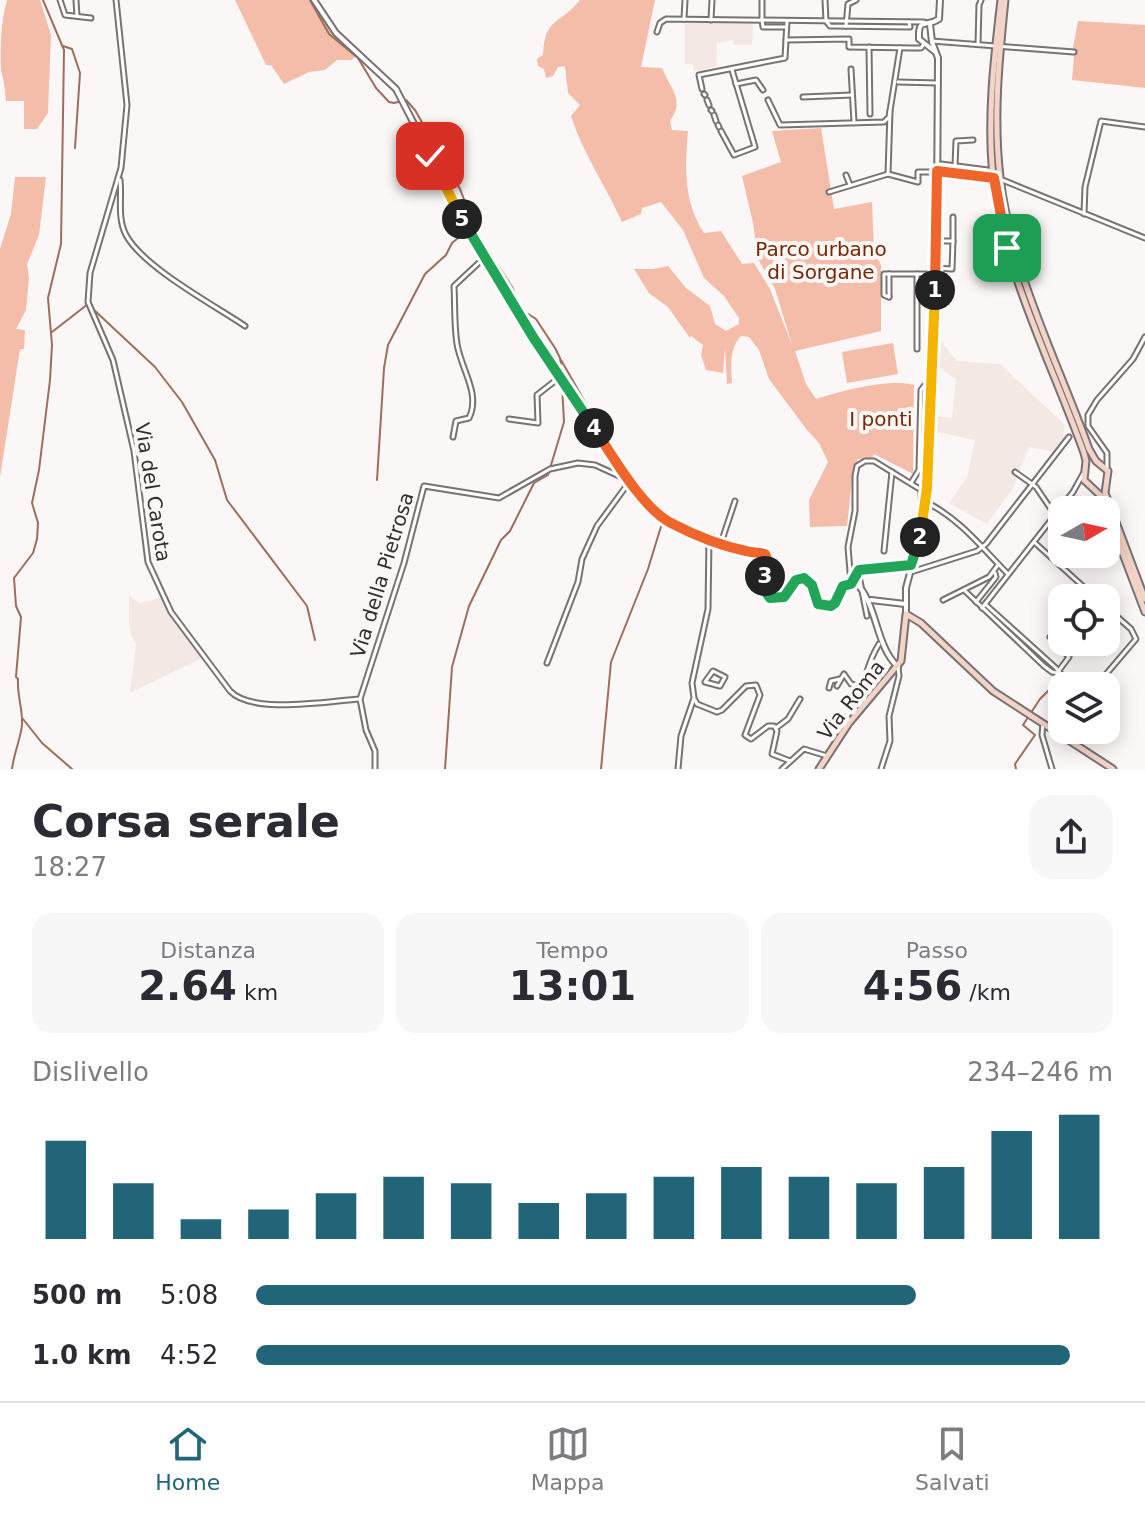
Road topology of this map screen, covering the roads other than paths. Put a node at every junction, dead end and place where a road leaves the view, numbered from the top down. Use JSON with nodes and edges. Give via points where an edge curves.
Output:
{"nodes":[{"id":1,"x":60,"y":0,"type":"edge"},
{"id":2,"x":76,"y":0,"type":"edge"},
{"id":3,"x":116,"y":0,"type":"edge"},
{"id":4,"x":314,"y":0,"type":"edge"},
{"id":5,"x":685,"y":0,"type":"edge"},
{"id":6,"x":712,"y":0,"type":"edge"},
{"id":7,"x":762,"y":0,"type":"edge"},
{"id":8,"x":825,"y":0,"type":"edge"},
{"id":9,"x":856,"y":0,"type":"edge"},
{"id":10,"x":940,"y":0,"type":"edge"},
{"id":11,"x":1003,"y":0,"type":"edge"},
{"id":12,"x":980,"y":3,"type":"edge"},
{"id":13,"x":77,"y":16,"type":"junction"},
{"id":14,"x":91,"y":18,"type":"dead end"},
{"id":15,"x":684,"y":19,"type":"junction"},
{"id":16,"x":711,"y":20,"type":"junction"},
{"id":17,"x":762,"y":20,"type":"junction"},
{"id":18,"x":787,"y":21,"type":"junction"},
{"id":19,"x":826,"y":21,"type":"junction"},
{"id":20,"x":910,"y":22,"type":"junction"},
{"id":21,"x":926,"y":22,"type":"junction"},
{"id":22,"x":846,"y":23,"type":"junction"},
{"id":23,"x":786,"y":27,"type":"junction"},
{"id":24,"x":919,"y":30,"type":"junction"},
{"id":25,"x":657,"y":32,"type":"dead end"},
{"id":26,"x":919,"y":39,"type":"junction"},
{"id":27,"x":786,"y":40,"type":"junction"},
{"id":28,"x":932,"y":42,"type":"junction"},
{"id":29,"x":924,"y":44,"type":"junction"},
{"id":30,"x":978,"y":44,"type":"junction"},
{"id":31,"x":998,"y":46,"type":"junction"},
{"id":32,"x":869,"y":47,"type":"junction"},
{"id":33,"x":900,"y":48,"type":"junction"},
{"id":34,"x":913,"y":48,"type":"junction"},
{"id":35,"x":1074,"y":52,"type":"dead end"},
{"id":36,"x":936,"y":53,"type":"junction"},
{"id":37,"x":851,"y":69,"type":"dead end"},
{"id":38,"x":732,"y":70,"type":"junction"},
{"id":39,"x":898,"y":82,"type":"dead end"},
{"id":40,"x":938,"y":83,"type":"junction"},
{"id":41,"x":736,"y":84,"type":"junction"},
{"id":42,"x":763,"y":90,"type":"dead end"},
{"id":43,"x":852,"y":95,"type":"junction"},
{"id":44,"x":803,"y":97,"type":"dead end"},
{"id":45,"x":768,"y":100,"type":"dead end"},
{"id":46,"x":889,"y":107,"type":"junction"},
{"id":47,"x":870,"y":114,"type":"dead end"},
{"id":48,"x":854,"y":122,"type":"junction"},
{"id":49,"x":1145,"y":127,"type":"edge"},
{"id":50,"x":973,"y":140,"type":"dead end"},
{"id":51,"x":941,"y":164,"type":"dead end"},
{"id":52,"x":955,"y":166,"type":"junction"},
{"id":53,"x":964,"y":167,"type":"junction"},
{"id":54,"x":988,"y":170,"type":"dead end"},
{"id":55,"x":934,"y":172,"type":"junction"},
{"id":56,"x":888,"y":174,"type":"junction"},
{"id":57,"x":963,"y":174,"type":"junction"},
{"id":58,"x":846,"y":175,"type":"dead end"},
{"id":59,"x":119,"y":176,"type":"junction"},
{"id":60,"x":997,"y":179,"type":"junction"},
{"id":61,"x":850,"y":185,"type":"junction"},
{"id":62,"x":829,"y":192,"type":"dead end"},
{"id":63,"x":1084,"y":214,"type":"junction"},
{"id":64,"x":953,"y":217,"type":"dead end"},
{"id":65,"x":1145,"y":238,"type":"edge"},
{"id":66,"x":937,"y":241,"type":"junction"},
{"id":67,"x":953,"y":241,"type":"junction"},
{"id":68,"x":484,"y":258,"type":"junction"},
{"id":69,"x":935,"y":271,"type":"junction"},
{"id":70,"x":917,"y":274,"type":"junction"},
{"id":71,"x":889,"y":297,"type":"dead end"},
{"id":72,"x":245,"y":326,"type":"dead end"},
{"id":73,"x":1145,"y":337,"type":"edge"},
{"id":74,"x":917,"y":349,"type":"dead end"},
{"id":75,"x":560,"y":377,"type":"junction"},
{"id":76,"x":930,"y":385,"type":"junction"},
{"id":77,"x":509,"y":419,"type":"dead end"},
{"id":78,"x":453,"y":437,"type":"dead end"},
{"id":79,"x":1069,"y":437,"type":"dead end"},
{"id":80,"x":1107,"y":458,"type":"junction"},
{"id":81,"x":1098,"y":462,"type":"junction"},
{"id":82,"x":1085,"y":469,"type":"junction"},
{"id":83,"x":1107,"y":469,"type":"junction"},
{"id":84,"x":892,"y":472,"type":"junction"},
{"id":85,"x":1015,"y":472,"type":"dead end"},
{"id":86,"x":630,"y":481,"type":"junction"},
{"id":87,"x":911,"y":483,"type":"junction"},
{"id":88,"x":1105,"y":483,"type":"junction"},
{"id":89,"x":1034,"y":485,"type":"junction"},
{"id":90,"x":1092,"y":486,"type":"junction"},
{"id":91,"x":924,"y":488,"type":"junction"},
{"id":92,"x":1073,"y":492,"type":"junction"},
{"id":93,"x":1070,"y":496,"type":"edge"},
{"id":94,"x":735,"y":501,"type":"dead end"},
{"id":95,"x":926,"y":505,"type":"junction"},
{"id":96,"x":1048,"y":505,"type":"edge"},
{"id":97,"x":1048,"y":524,"type":"edge"},
{"id":98,"x":708,"y":538,"type":"junction"},
{"id":99,"x":1034,"y":542,"type":"junction"},
{"id":100,"x":983,"y":547,"type":"junction"},
{"id":101,"x":736,"y":549,"type":"junction"},
{"id":102,"x":884,"y":551,"type":"dead end"},
{"id":103,"x":911,"y":565,"type":"junction"},
{"id":104,"x":998,"y":565,"type":"junction"},
{"id":105,"x":858,"y":571,"type":"junction"},
{"id":106,"x":993,"y":572,"type":"junction"},
{"id":107,"x":909,"y":573,"type":"junction"},
{"id":108,"x":1008,"y":574,"type":"junction"},
{"id":109,"x":851,"y":584,"type":"junction"},
{"id":110,"x":1080,"y":584,"type":"edge"},
{"id":111,"x":861,"y":588,"type":"junction"},
{"id":112,"x":964,"y":590,"type":"junction"},
{"id":113,"x":869,"y":599,"type":"junction"},
{"id":114,"x":1145,"y":599,"type":"edge"},
{"id":115,"x":943,"y":600,"type":"dead end"},
{"id":116,"x":976,"y":602,"type":"junction"},
{"id":117,"x":905,"y":604,"type":"junction"},
{"id":118,"x":984,"y":606,"type":"junction"},
{"id":119,"x":1145,"y":612,"type":"edge"},
{"id":120,"x":906,"y":614,"type":"junction"},
{"id":121,"x":867,"y":616,"type":"dead end"},
{"id":122,"x":1120,"y":620,"type":"edge"},
{"id":123,"x":882,"y":643,"type":"junction"},
{"id":124,"x":1068,"y":656,"type":"edge"},
{"id":125,"x":547,"y":663,"type":"dead end"},
{"id":126,"x":898,"y":667,"type":"junction"},
{"id":127,"x":1052,"y":672,"type":"edge"},
{"id":128,"x":1058,"y":672,"type":"edge"},
{"id":129,"x":1108,"y":672,"type":"edge"},
{"id":130,"x":840,"y":679,"type":"junction"},
{"id":131,"x":705,"y":682,"type":"joint"},
{"id":132,"x":837,"y":686,"type":"dead end"},
{"id":133,"x":864,"y":687,"type":"junction"},
{"id":134,"x":829,"y":688,"type":"dead end"},
{"id":135,"x":694,"y":698,"type":"junction"},
{"id":136,"x":360,"y":699,"type":"junction"},
{"id":137,"x":800,"y":699,"type":"dead end"},
{"id":138,"x":866,"y":703,"type":"junction"},
{"id":139,"x":1043,"y":723,"type":"junction"},
{"id":140,"x":1048,"y":725,"type":"edge"},
{"id":141,"x":776,"y":728,"type":"junction"},
{"id":142,"x":1079,"y":744,"type":"edge"},
{"id":143,"x":827,"y":756,"type":"junction"},
{"id":144,"x":790,"y":761,"type":"junction"},
{"id":145,"x":375,"y":769,"type":"edge"},
{"id":146,"x":678,"y":769,"type":"edge"},
{"id":147,"x":782,"y":769,"type":"edge"},
{"id":148,"x":819,"y":769,"type":"edge"},
{"id":149,"x":881,"y":769,"type":"edge"},
{"id":150,"x":1052,"y":769,"type":"edge"},
{"id":151,"x":1113,"y":769,"type":"edge"}],
"edges":[{"from":1,"to":13,"type":"street","via":[[65,15]]},
{"from":2,"to":13,"type":"street"},
{"from":3,"to":59,"type":"street","name":"Via del Carota","via":[[128,97]]},
{"from":4,"to":68,"type":"street","via":[[336,33],[384,76],[403,101]]},
{"from":5,"to":15,"type":"street"},
{"from":6,"to":16,"type":"street"},
{"from":7,"to":17,"type":"street"},
{"from":8,"to":19,"type":"street"},
{"from":9,"to":22,"type":"street","via":[[848,4]]},
{"from":10,"to":21,"type":"street","via":[[940,18]]},
{"from":11,"to":31,"type":"main road"},
{"from":12,"to":30,"type":"street"},
{"from":13,"to":14,"type":"street"},
{"from":15,"to":16,"type":"street"},
{"from":15,"to":25,"type":"street","via":[[666,19]]},
{"from":16,"to":17,"type":"street"},
{"from":17,"to":18,"type":"street"},
{"from":17,"to":23,"type":"street","via":[[763,27]]},
{"from":18,"to":19,"type":"street"},
{"from":18,"to":23,"type":"street"},
{"from":19,"to":22,"type":"street"},
{"from":20,"to":21,"type":"street"},
{"from":20,"to":22,"type":"street"},
{"from":20,"to":24,"type":"street"},
{"from":21,"to":24,"type":"street"},
{"from":21,"to":28,"type":"street","name":"Via Roma"},
{"from":23,"to":27,"type":"street"},
{"from":24,"to":26,"type":"street"},
{"from":26,"to":29,"type":"street"},
{"from":26,"to":34,"type":"street"},
{"from":27,"to":32,"type":"street","via":[[849,39],[849,47]]},
{"from":27,"to":38,"type":"street","via":[[785,58]]},
{"from":28,"to":29,"type":"street"},
{"from":28,"to":30,"type":"street"},
{"from":28,"to":36,"type":"street","name":"Via Roma"},
{"from":29,"to":34,"type":"street"},
{"from":29,"to":36,"type":"street"},
{"from":30,"to":31,"type":"street"},
{"from":31,"to":35,"type":"street"},
{"from":31,"to":60,"type":"main road","via":[[991,112]]},
{"from":32,"to":33,"type":"street"},
{"from":32,"to":47,"type":"street"},
{"from":33,"to":34,"type":"street"},
{"from":33,"to":46,"type":"street"},
{"from":36,"to":40,"type":"street","name":"Via Roma"},
{"from":37,"to":43,"type":"street"},
{"from":38,"to":41,"type":"street"},
{"from":38,"to":41,"type":"street","via":[[699,75],[734,155],[755,147]]},
{"from":39,"to":40,"type":"street"},
{"from":40,"to":55,"type":"street","name":"Via Roma"},
{"from":41,"to":42,"type":"street","via":[[756,80]]},
{"from":43,"to":44,"type":"street"},
{"from":43,"to":48,"type":"street"},
{"from":45,"to":48,"type":"street","via":[[780,125]]},
{"from":46,"to":48,"type":"street","via":[[884,122]]},
{"from":46,"to":56,"type":"street"},
{"from":49,"to":63,"type":"street","via":[[1101,121]]},
{"from":50,"to":52,"type":"street","via":[[956,141]]},
{"from":51,"to":52,"type":"street"},
{"from":52,"to":53,"type":"street"},
{"from":53,"to":54,"type":"street"},
{"from":53,"to":57,"type":"street"},
{"from":55,"to":56,"type":"street","via":[[918,172],[918,182]]},
{"from":55,"to":57,"type":"street"},
{"from":55,"to":66,"type":"street","name":"Via Roma"},
{"from":56,"to":61,"type":"street"},
{"from":57,"to":60,"type":"street"},
{"from":58,"to":61,"type":"street"},
{"from":59,"to":72,"type":"street","name":"Via del Carota","via":[[123,227],[134,247]]},
{"from":59,"to":136,"type":"street","name":"Via del Carota","via":[[90,273],[88,302],[113,360],[134,451],[148,562],[158,587],[180,625],[240,699],[272,704]]},
{"from":60,"to":63,"type":"street"},
{"from":60,"to":81,"type":"main road","via":[[1021,269]]},
{"from":60,"to":82,"type":"main road","via":[[1011,263],[1082,447]]},
{"from":61,"to":62,"type":"street"},
{"from":63,"to":65,"type":"street"},
{"from":64,"to":67,"type":"street"},
{"from":66,"to":67,"type":"street"},
{"from":66,"to":69,"type":"street","name":"Via Roma"},
{"from":67,"to":69,"type":"street","via":[[952,269]]},
{"from":68,"to":75,"type":"street"},
{"from":68,"to":78,"type":"street","via":[[454,286],[457,341],[470,378],[471,415],[456,421]]},
{"from":69,"to":70,"type":"street"},
{"from":69,"to":76,"type":"street","name":"Via Roma"},
{"from":70,"to":71,"type":"street","via":[[884,274],[884,295]]},
{"from":70,"to":74,"type":"street"},
{"from":73,"to":80,"type":"street","via":[[1088,415],[1088,426]]},
{"from":75,"to":77,"type":"street","via":[[537,395],[538,423]]},
{"from":75,"to":86,"type":"street"},
{"from":76,"to":87,"type":"street","name":"Via Roma","via":[[921,390],[919,470]]},
{"from":76,"to":91,"type":"street","name":"Via Roma"},
{"from":79,"to":89,"type":"street"},
{"from":80,"to":81,"type":"street"},
{"from":80,"to":83,"type":"street"},
{"from":81,"to":82,"type":"main road"},
{"from":81,"to":83,"type":"main road"},
{"from":82,"to":90,"type":"main road","via":[[1084,480]]},
{"from":82,"to":92,"type":"street"},
{"from":83,"to":88,"type":"main road"},
{"from":84,"to":87,"type":"street"},
{"from":84,"to":102,"type":"street"},
{"from":84,"to":109,"type":"street","via":[[869,460],[856,469],[848,551]]},
{"from":85,"to":89,"type":"street"},
{"from":86,"to":98,"type":"street","via":[[664,518]]},
{"from":86,"to":125,"type":"street","via":[[597,526]]},
{"from":86,"to":136,"type":"street","name":"Via della Pietrosa","via":[[578,463],[550,469],[499,498],[424,486]]},
{"from":87,"to":91,"type":"street"},
{"from":88,"to":90,"type":"main road"},
{"from":88,"to":114,"type":"main road"},
{"from":89,"to":96,"type":"street"},
{"from":89,"to":100,"type":"street"},
{"from":90,"to":92,"type":"street"},
{"from":90,"to":119,"type":"main road","via":[[1101,496]]},
{"from":91,"to":95,"type":"street","name":"Via Roma"},
{"from":92,"to":93,"type":"street"},
{"from":94,"to":101,"type":"street","via":[[722,540]]},
{"from":95,"to":100,"type":"street","via":[[948,515]]},
{"from":95,"to":103,"type":"street","name":"Via Roma"},
{"from":97,"to":99,"type":"street"},
{"from":98,"to":101,"type":"street"},
{"from":98,"to":135,"type":"street","via":[[708,609],[692,683]]},
{"from":99,"to":108,"type":"street"},
{"from":99,"to":110,"type":"street"},
{"from":100,"to":104,"type":"street"},
{"from":100,"to":107,"type":"street"},
{"from":101,"to":109,"type":"street","via":[[767,557],[770,566],[762,587],[772,598],[784,597],[796,580],[804,578],[818,604],[829,607],[844,584]]},
{"from":103,"to":105,"type":"street"},
{"from":103,"to":107,"type":"street","name":"Via Roma"},
{"from":104,"to":106,"type":"street"},
{"from":104,"to":108,"type":"street"},
{"from":105,"to":109,"type":"street"},
{"from":105,"to":111,"type":"street"},
{"from":106,"to":112,"type":"street"},
{"from":106,"to":116,"type":"street","via":[[996,577]]},
{"from":107,"to":117,"type":"street","name":"Via Roma"},
{"from":108,"to":118,"type":"street"},
{"from":109,"to":111,"type":"street"},
{"from":111,"to":113,"type":"street"},
{"from":111,"to":121,"type":"street"},
{"from":112,"to":115,"type":"street"},
{"from":112,"to":116,"type":"street"},
{"from":113,"to":117,"type":"street"},
{"from":113,"to":123,"type":"street"},
{"from":116,"to":118,"type":"street"},
{"from":117,"to":120,"type":"street","name":"Via Roma"},
{"from":118,"to":127,"type":"street"},
{"from":120,"to":126,"type":"main road","name":"Via Roma"},
{"from":120,"to":139,"type":"main road","via":[[993,691]]},
{"from":122,"to":129,"type":"street","via":[[1136,639]]},
{"from":123,"to":126,"type":"street"},
{"from":123,"to":133,"type":"street"},
{"from":124,"to":128,"type":"street"},
{"from":126,"to":138,"type":"main road","name":"Via Roma"},
{"from":126,"to":149,"type":"street","via":[[889,712],[890,741]]},
{"from":130,"to":132,"type":"street"},
{"from":130,"to":133,"type":"street","via":[[844,674],[851,684]]},
{"from":130,"to":134,"type":"street","via":[[828,680]]},
{"from":131,"to":131,"type":"street","via":[[720,686],[725,677],[713,671]]},
{"from":133,"to":138,"type":"street"},
{"from":135,"to":141,"type":"street","via":[[717,712],[747,685],[754,685],[760,695],[745,735],[751,739],[769,725]]},
{"from":135,"to":146,"type":"street","via":[[681,736]]},
{"from":136,"to":145,"type":"street"},
{"from":137,"to":141,"type":"street"},
{"from":138,"to":143,"type":"main road","name":"Via Roma"},
{"from":139,"to":140,"type":"main road"},
{"from":139,"to":150,"type":"street"},
{"from":141,"to":144,"type":"street","via":[[771,752]]},
{"from":142,"to":151,"type":"main road"},
{"from":143,"to":144,"type":"street","via":[[806,748]]},
{"from":143,"to":148,"type":"main road","name":"Via Roma"},
{"from":144,"to":147,"type":"street"}]}
